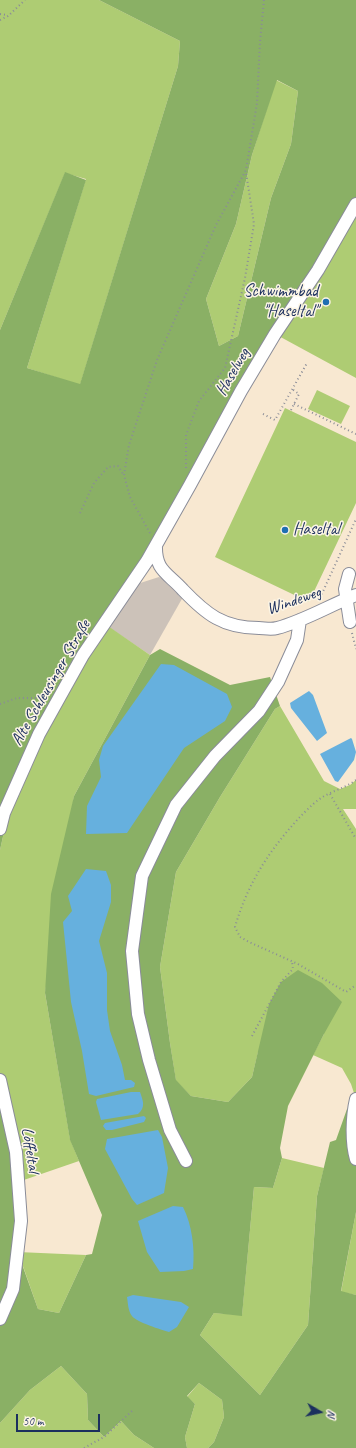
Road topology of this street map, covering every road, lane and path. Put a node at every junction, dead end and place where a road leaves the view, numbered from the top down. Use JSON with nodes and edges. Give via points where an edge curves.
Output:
{"nodes":[{"id":1,"x":25,"y":0,"type":"edge"},
{"id":2,"x":264,"y":0,"type":"edge"},
{"id":3,"x":0,"y":14,"type":"edge"},
{"id":4,"x":8,"y":16,"type":"junction"},
{"id":5,"x":0,"y":20,"type":"edge"},
{"id":6,"x":246,"y":170,"type":"junction"},
{"id":7,"x":356,"y":204,"type":"edge"},
{"id":8,"x":307,"y":363,"type":"dead end"},
{"id":9,"x":292,"y":389,"type":"junction"},
{"id":10,"x":294,"y":404,"type":"junction"},
{"id":11,"x":291,"y":410,"type":"dead end"},
{"id":12,"x":263,"y":414,"type":"dead end"},
{"id":13,"x":356,"y":434,"type":"edge"},
{"id":14,"x":124,"y":475,"type":"junction"},
{"id":15,"x":190,"y":485,"type":"junction"},
{"id":16,"x":80,"y":513,"type":"dead end"},
{"id":17,"x":356,"y":519,"type":"edge"},
{"id":18,"x":156,"y":544,"type":"junction"},
{"id":19,"x":147,"y":561,"type":"joint"},
{"id":20,"x":164,"y":573,"type":"junction"},
{"id":21,"x":348,"y":574,"type":"dead end"},
{"id":22,"x":137,"y":578,"type":"junction"},
{"id":23,"x":351,"y":597,"type":"edge"},
{"id":24,"x":319,"y":600,"type":"dead end"},
{"id":25,"x":300,"y":620,"type":"junction"},
{"id":26,"x":350,"y":622,"type":"joint"},
{"id":27,"x":356,"y":649,"type":"edge"},
{"id":28,"x":59,"y":698,"type":"junction"},
{"id":29,"x":0,"y":704,"type":"edge"},
{"id":30,"x":356,"y":780,"type":"edge"},
{"id":31,"x":330,"y":794,"type":"junction"},
{"id":32,"x":0,"y":829,"type":"edge"},
{"id":33,"x":356,"y":839,"type":"edge"},
{"id":34,"x":292,"y":961,"type":"junction"},
{"id":35,"x":356,"y":985,"type":"edge"},
{"id":36,"x":252,"y":1036,"type":"dead end"},
{"id":37,"x":0,"y":1080,"type":"edge"},
{"id":38,"x":356,"y":1099,"type":"edge"},
{"id":39,"x":356,"y":1159,"type":"edge"},
{"id":40,"x":186,"y":1161,"type":"dead end"},
{"id":41,"x":0,"y":1319,"type":"edge"},
{"id":42,"x":133,"y":1410,"type":"dead end"},
{"id":43,"x":84,"y":1448,"type":"edge"}],
"edges":[{"from":1,"to":4,"type":"path"},
{"from":2,"to":6,"type":"path","via":[[257,103]]},
{"from":3,"to":4,"type":"path"},
{"from":4,"to":5,"type":"path"},
{"from":6,"to":14,"type":"path","via":[[216,226],[157,360],[129,445]]},
{"from":6,"to":15,"type":"path","via":[[254,224],[245,278],[225,368],[199,401],[186,436],[186,470]]},
{"from":7,"to":15,"type":"street","name":"Haselweg","via":[[318,270],[240,391]]},
{"from":8,"to":9,"type":"path"},
{"from":9,"to":10,"type":"path","via":[[299,394]]},
{"from":9,"to":12,"type":"path","via":[[275,420]]},
{"from":10,"to":11,"type":"path"},
{"from":10,"to":13,"type":"path"},
{"from":14,"to":16,"type":"path","via":[[118,466],[108,467],[94,484]]},
{"from":14,"to":18,"type":"path","via":[[130,497]]},
{"from":15,"to":18,"type":"street","name":"Haselweg"},
{"from":17,"to":24,"type":"path"},
{"from":18,"to":19,"type":"street","name":"Haselweg"},
{"from":18,"to":20,"type":"street","name":"Windeweg","via":[[156,557]]},
{"from":19,"to":22,"type":"street","name":"Alte Schleusinger Straße"},
{"from":20,"to":22,"type":"street"},
{"from":20,"to":25,"type":"street","name":"Windeweg","via":[[201,609],[222,621],[247,628],[276,629]]},
{"from":21,"to":23,"type":"street","via":[[345,589]]},
{"from":22,"to":28,"type":"street","name":"Alte Schleusinger Straße","via":[[83,655]]},
{"from":23,"to":25,"type":"street","name":"Windeweg"},
{"from":23,"to":26,"type":"street"},
{"from":25,"to":40,"type":"street","via":[[297,640],[278,682],[259,711],[215,756],[176,806],[142,876],[132,951],[138,1014],[170,1130]]},
{"from":26,"to":27,"type":"path"},
{"from":28,"to":29,"type":"path","via":[[17,698]]},
{"from":28,"to":32,"type":"street","name":"Alte Schleusinger Straße","via":[[39,734],[4,813]]},
{"from":30,"to":31,"type":"path"},
{"from":31,"to":33,"type":"path"},
{"from":31,"to":34,"type":"path","via":[[309,808],[267,857],[253,880],[235,928],[240,937]]},
{"from":34,"to":35,"type":"path","via":[[346,992]]},
{"from":34,"to":36,"type":"path","via":[[293,968],[281,982]]},
{"from":37,"to":41,"type":"street","name":"Löffeltal","via":[[16,1152],[21,1221],[12,1289]]},
{"from":38,"to":39,"type":"street","via":[[353,1116]]},
{"from":42,"to":43,"type":"path","via":[[104,1437]]}]}
